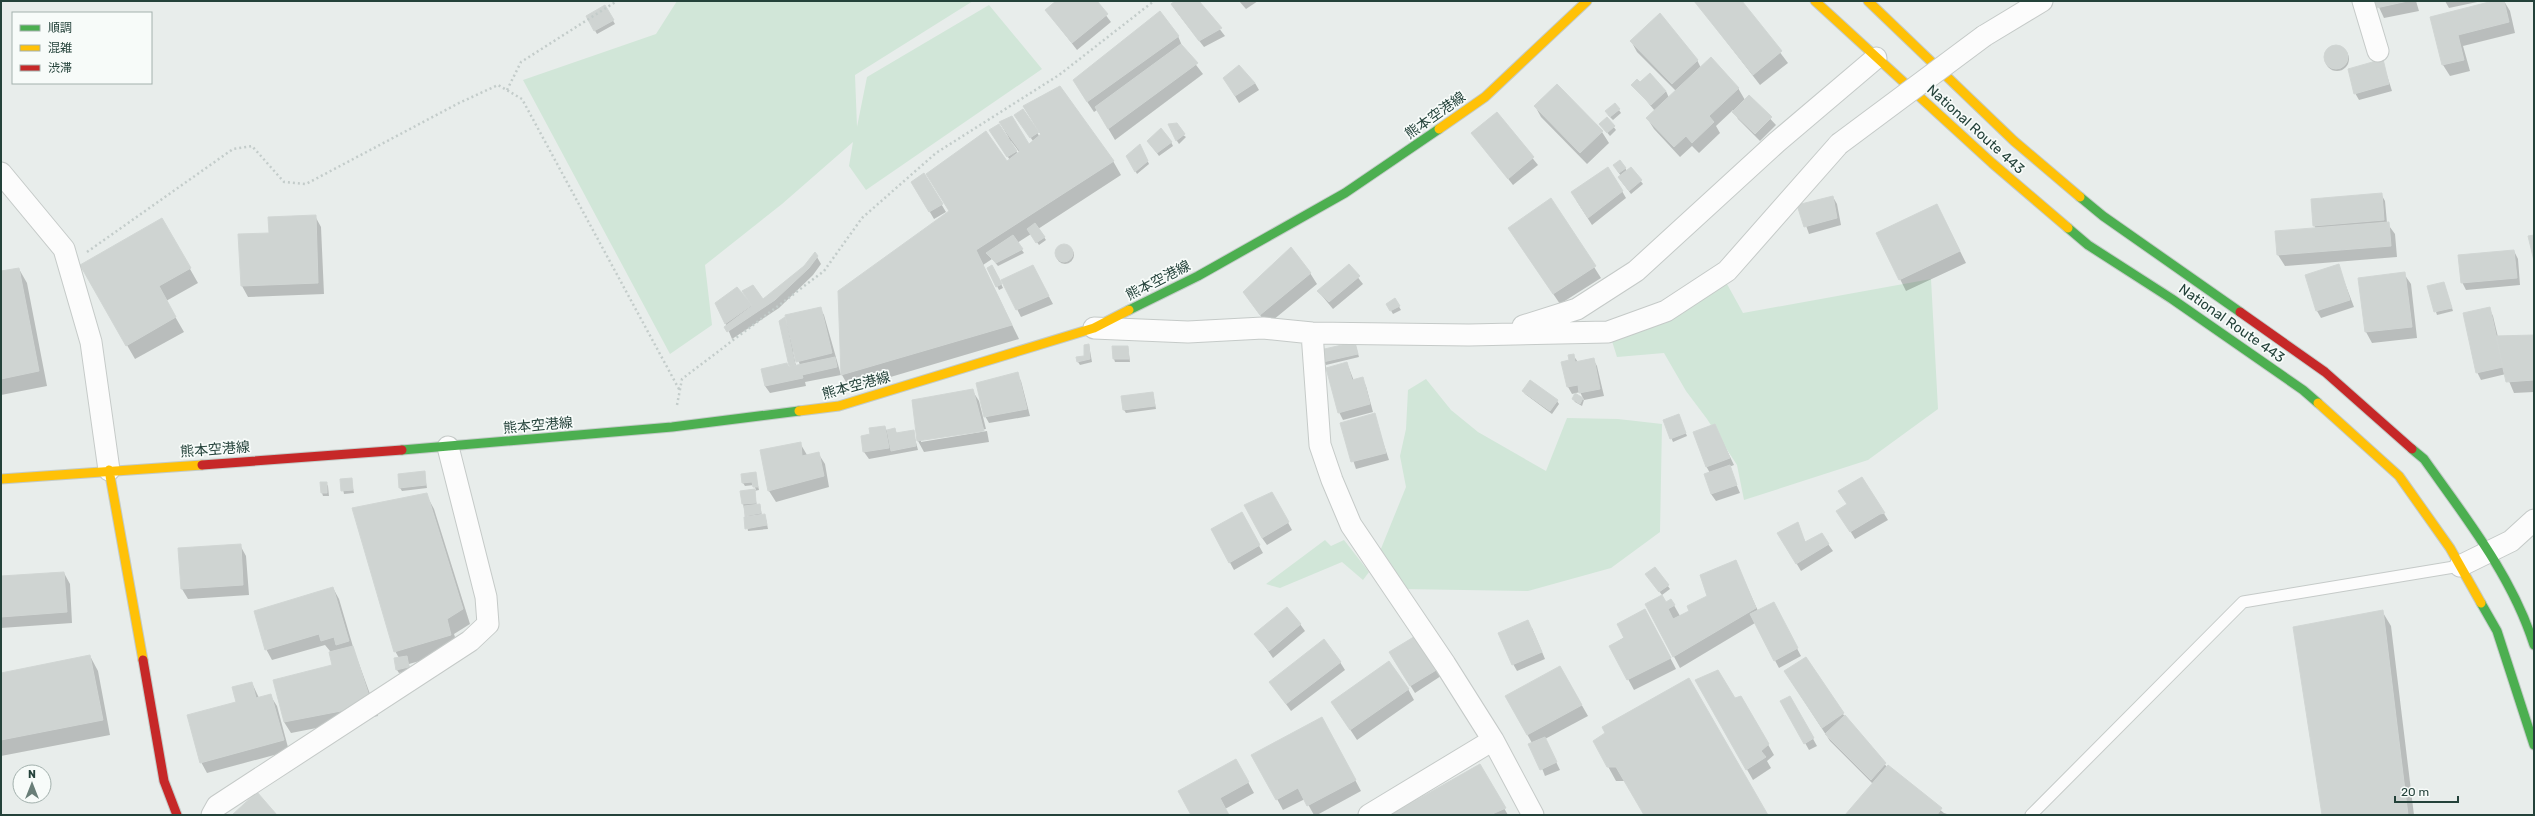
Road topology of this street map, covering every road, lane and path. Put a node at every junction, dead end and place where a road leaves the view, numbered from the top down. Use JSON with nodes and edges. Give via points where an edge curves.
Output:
{"nodes":[{"id":1,"x":617,"y":1,"type":"edge"},
{"id":2,"x":1154,"y":1,"type":"edge"},
{"id":3,"x":1587,"y":1,"type":"edge"},
{"id":4,"x":1815,"y":1,"type":"edge"},
{"id":5,"x":1868,"y":1,"type":"edge"},
{"id":6,"x":2042,"y":1,"type":"edge"},
{"id":7,"x":2363,"y":1,"type":"edge"},
{"id":8,"x":2378,"y":51,"type":"dead end"},
{"id":9,"x":1876,"y":58,"type":"junction"},
{"id":10,"x":507,"y":90,"type":"junction"},
{"id":11,"x":1,"y":173,"type":"edge"},
{"id":12,"x":68,"y":265,"type":"junction"},
{"id":13,"x":1094,"y":328,"type":"junction"},
{"id":14,"x":1312,"y":333,"type":"junction"},
{"id":15,"x":1500,"y":334,"type":"junction"},
{"id":16,"x":680,"y":391,"type":"junction"},
{"id":17,"x":672,"y":427,"type":"junction"},
{"id":18,"x":448,"y":447,"type":"junction"},
{"id":19,"x":109,"y":470,"type":"junction"},
{"id":20,"x":1,"y":479,"type":"edge"},
{"id":21,"x":2534,"y":520,"type":"edge"},
{"id":22,"x":2490,"y":552,"type":"junction"},
{"id":23,"x":2460,"y":566,"type":"junction"},
{"id":24,"x":2534,"y":645,"type":"edge"},
{"id":25,"x":1493,"y":740,"type":"junction"},
{"id":26,"x":2534,"y":745,"type":"edge"},
{"id":27,"x":177,"y":815,"type":"edge"},
{"id":28,"x":212,"y":815,"type":"edge"},
{"id":29,"x":1369,"y":815,"type":"edge"},
{"id":30,"x":1533,"y":815,"type":"edge"},
{"id":31,"x":2031,"y":815,"type":"edge"}],
"edges":[{"from":1,"to":10,"type":"path","via":[[521,62]]},
{"from":2,"to":16,"type":"path","via":[[1059,75],[936,153],[862,218],[824,271],[682,379]]},
{"from":3,"to":13,"type":"main road","name":"熊本空港線","via":[[1485,97],[1345,194],[1198,276]]},
{"from":4,"to":9,"type":"main road","name":"National Route 443"},
{"from":5,"to":22,"type":"main road","name":"National Route 443","via":[[2014,141],[2103,216],[2324,372],[2424,459]]},
{"from":6,"to":15,"type":"street","bridge":true,"via":[[1984,36],[1839,144],[1727,271],[1666,311],[1608,332]]},
{"from":7,"to":8,"type":"street"},
{"from":9,"to":15,"type":"street","via":[[1778,142],[1636,271],[1577,309]]},
{"from":9,"to":23,"type":"main road","name":"National Route 443","via":[[1992,163],[2088,245],[2172,299],[2303,390],[2399,476]]},
{"from":10,"to":12,"type":"path","via":[[498,85],[459,103],[306,184],[284,182],[252,146],[234,149]]},
{"from":10,"to":16,"type":"path","via":[[522,99]]},
{"from":11,"to":12,"type":"street","via":[[64,249]]},
{"from":12,"to":19,"type":"street","via":[[91,342]]},
{"from":13,"to":14,"type":"street","via":[[1188,332],[1263,328]]},
{"from":13,"to":17,"type":"main road","name":"熊本空港線","via":[[840,406]]},
{"from":14,"to":15,"type":"street"},
{"from":14,"to":25,"type":"street","via":[[1320,445],[1351,525],[1446,664]]},
{"from":16,"to":17,"type":"path"},
{"from":17,"to":18,"type":"main road","name":"熊本空港線"},
{"from":18,"to":19,"type":"main road","name":"熊本空港線"},
{"from":18,"to":28,"type":"street","via":[[486,597],[488,624],[470,642],[217,806]]},
{"from":19,"to":20,"type":"main road","name":"熊本空港線"},
{"from":19,"to":27,"type":"main road","via":[[164,781]]},
{"from":21,"to":22,"type":"street","via":[[2511,541]]},
{"from":22,"to":23,"type":"street"},
{"from":22,"to":24,"type":"main road","name":"National Route 443","via":[[2526,620]]},
{"from":23,"to":26,"type":"main road","name":"National Route 443","via":[[2497,631]]},
{"from":23,"to":31,"type":"lane","via":[[2243,602]]},
{"from":25,"to":29,"type":"street"},
{"from":25,"to":30,"type":"street"}]}
